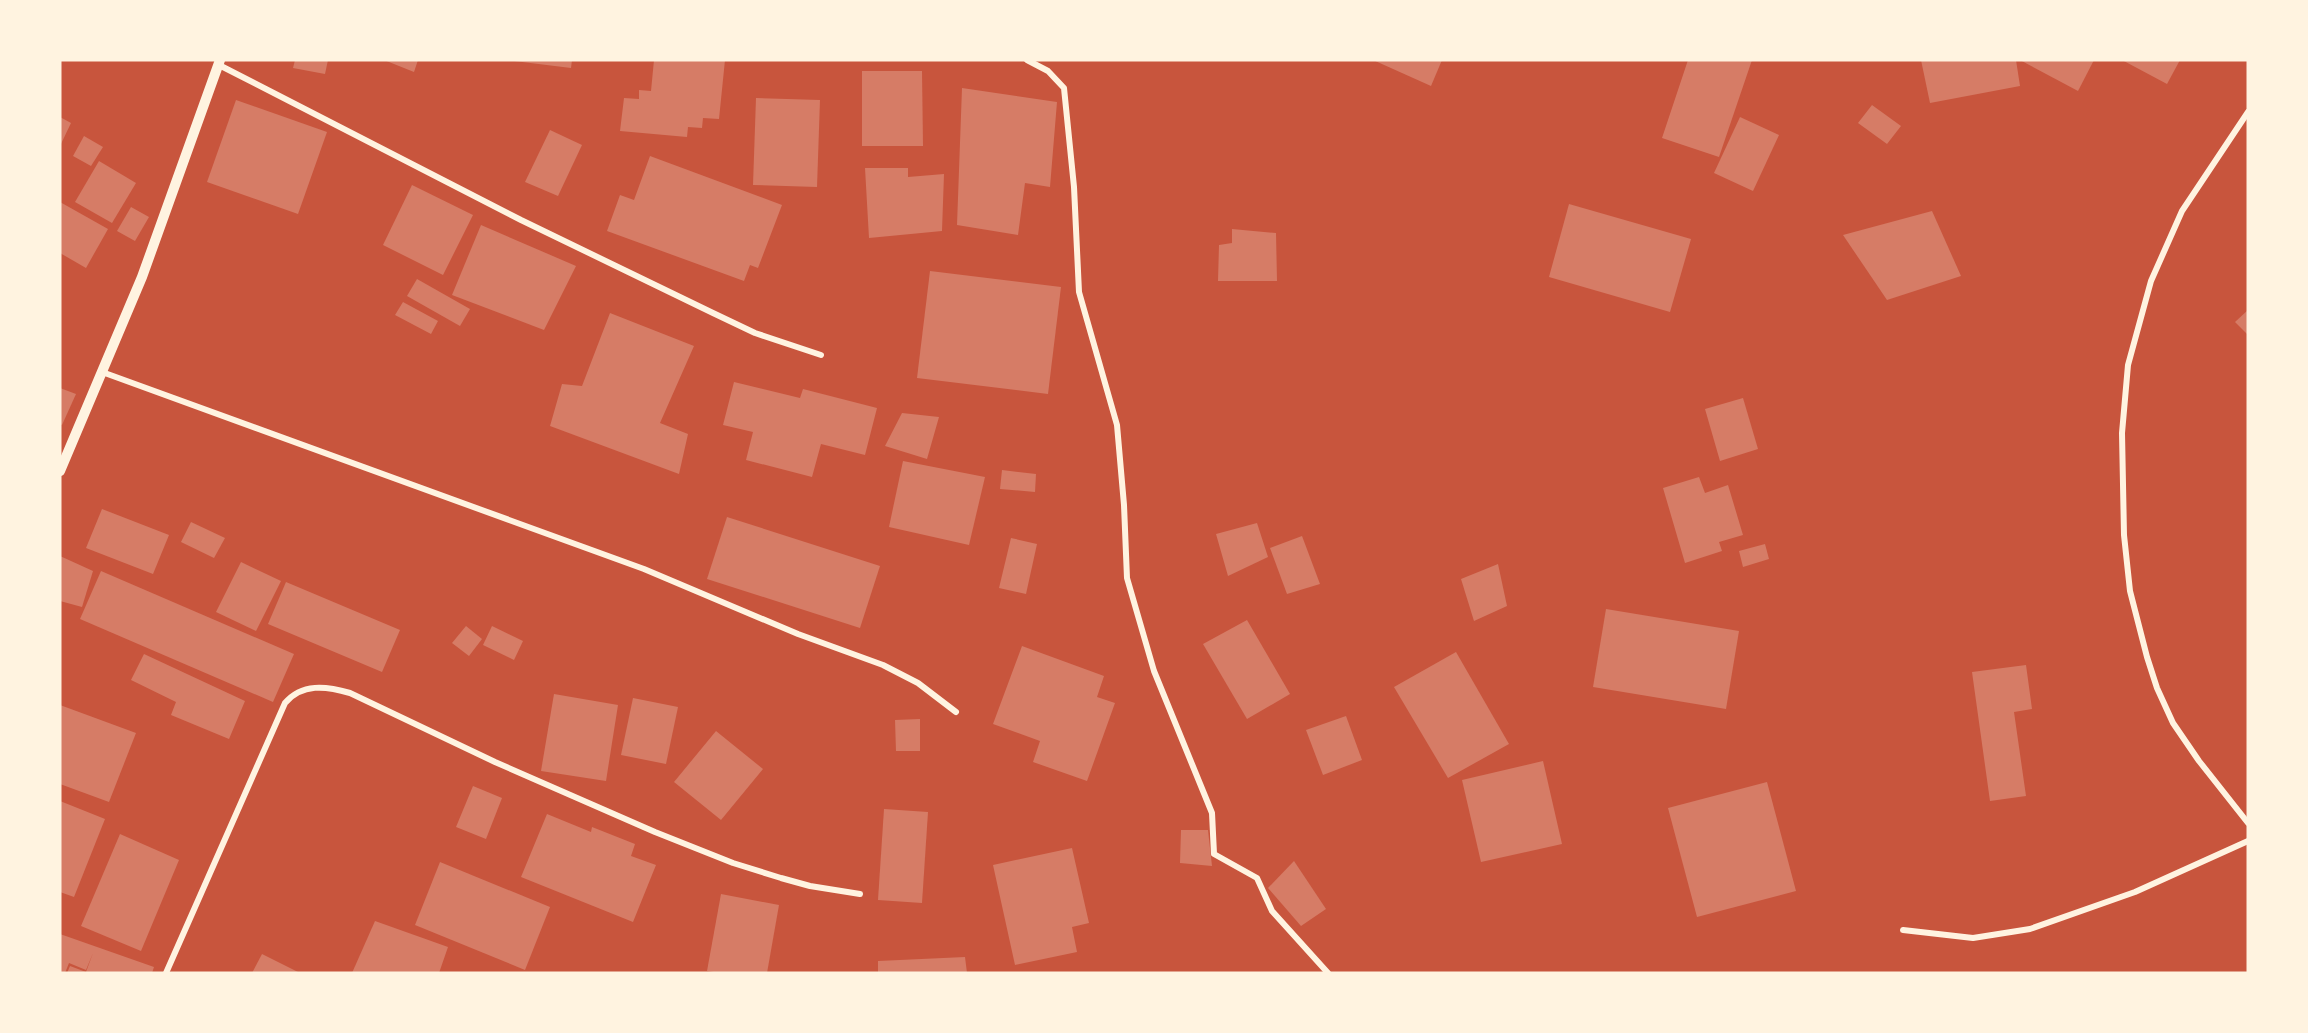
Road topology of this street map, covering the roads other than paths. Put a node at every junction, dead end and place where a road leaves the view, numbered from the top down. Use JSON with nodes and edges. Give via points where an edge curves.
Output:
{"nodes":[{"id":1,"x":1027,"y":60,"type":"edge"},
{"id":2,"x":220,"y":62,"type":"edge"},
{"id":3,"x":2248,"y":112,"type":"edge"},
{"id":4,"x":821,"y":355,"type":"dead end"},
{"id":5,"x":102,"y":372,"type":"junction"},
{"id":6,"x":60,"y":471,"type":"edge"},
{"id":7,"x":956,"y":712,"type":"dead end"},
{"id":8,"x":2248,"y":824,"type":"edge"},
{"id":9,"x":2248,"y":841,"type":"edge"},
{"id":10,"x":860,"y":894,"type":"dead end"},
{"id":11,"x":1903,"y":930,"type":"dead end"},
{"id":12,"x":166,"y":973,"type":"edge"},
{"id":13,"x":1328,"y":973,"type":"edge"}],
"edges":[{"from":1,"to":13,"type":"street","via":[[1048,71],[1064,88],[1080,292],[1117,425],[1127,578],[1155,671],[1212,813],[1214,854],[1257,878],[1272,911]]},
{"from":2,"to":4,"type":"street","via":[[521,220],[755,333]]},
{"from":2,"to":5,"type":"street","via":[[142,277]]},
{"from":3,"to":8,"type":"street","via":[[2182,211],[2151,281],[2128,365],[2122,433],[2124,535],[2130,591],[2147,657],[2173,723]]},
{"from":5,"to":6,"type":"street"},
{"from":5,"to":7,"type":"street","via":[[644,569],[883,666],[918,683]]},
{"from":9,"to":11,"type":"street","via":[[2135,892],[2030,929],[1973,938]]},
{"from":10,"to":12,"type":"street","via":[[810,886],[733,863],[495,762],[350,693],[329,687],[311,688],[293,693],[285,703]]}]}
